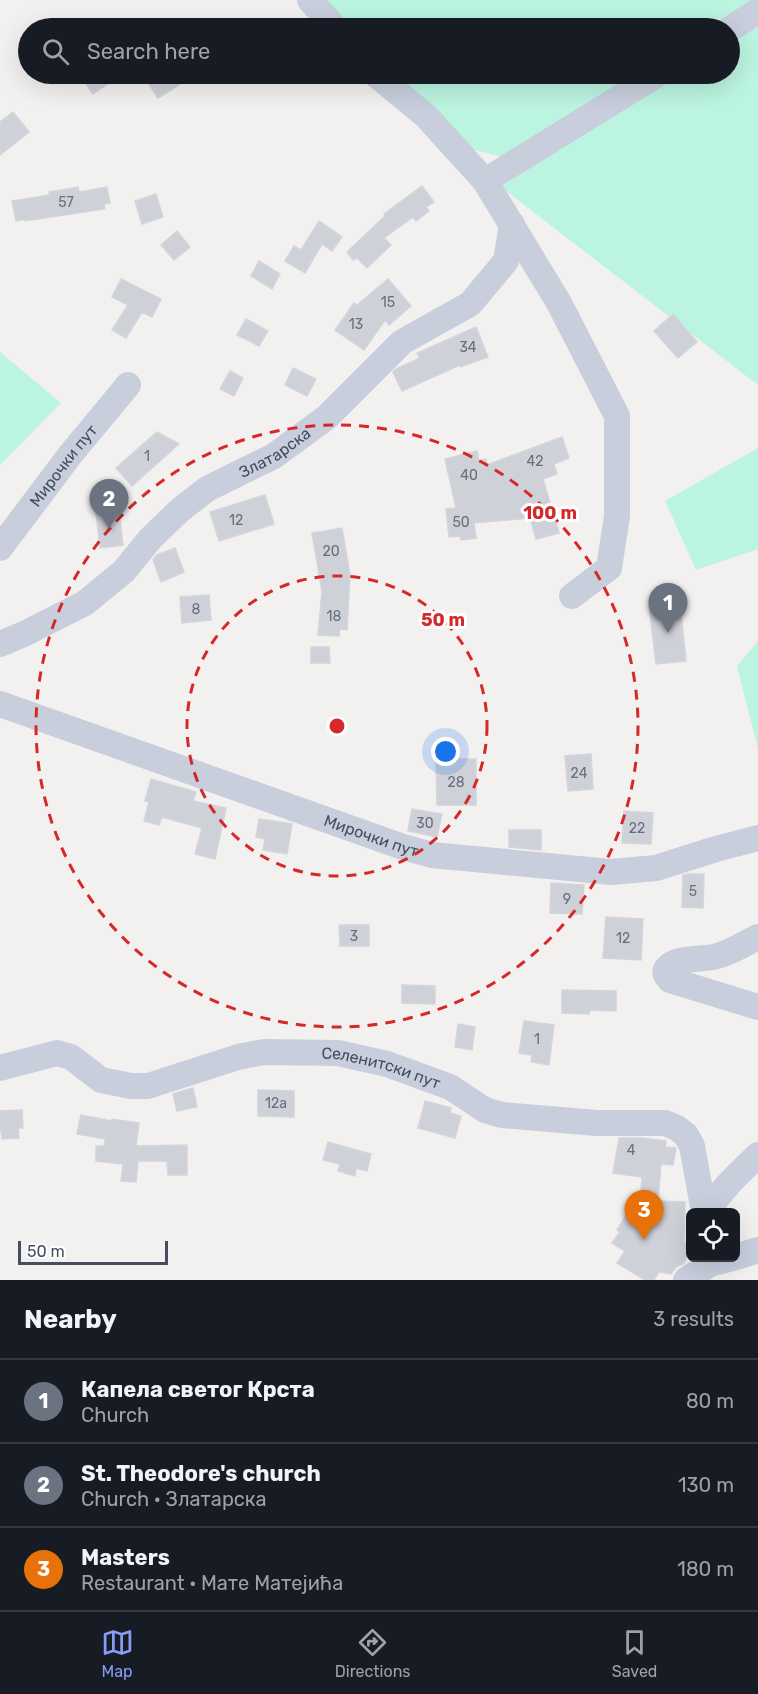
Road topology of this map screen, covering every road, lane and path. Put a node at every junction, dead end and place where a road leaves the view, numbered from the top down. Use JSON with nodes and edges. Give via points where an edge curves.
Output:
{"nodes":[{"id":1,"x":310,"y":0,"type":"edge"},
{"id":2,"x":758,"y":11,"type":"edge"},
{"id":3,"x":326,"y":18,"type":"edge"},
{"id":4,"x":740,"y":22,"type":"edge"},
{"id":5,"x":387,"y":84,"type":"edge"},
{"id":6,"x":642,"y":84,"type":"edge"},
{"id":7,"x":485,"y":181,"type":"junction"},
{"id":8,"x":512,"y":224,"type":"junction"},
{"id":9,"x":128,"y":385,"type":"dead end"},
{"id":10,"x":0,"y":548,"type":"edge"},
{"id":11,"x":572,"y":596,"type":"dead end"},
{"id":12,"x":0,"y":644,"type":"edge"},
{"id":13,"x":0,"y":704,"type":"edge"},
{"id":14,"x":758,"y":838,"type":"edge"},
{"id":15,"x":758,"y":937,"type":"edge"},
{"id":16,"x":758,"y":1007,"type":"edge"},
{"id":17,"x":0,"y":1068,"type":"edge"},
{"id":18,"x":758,"y":1155,"type":"edge"},
{"id":19,"x":705,"y":1208,"type":"edge"},
{"id":20,"x":709,"y":1208,"type":"edge"},
{"id":21,"x":758,"y":1250,"type":"edge"},
{"id":22,"x":740,"y":1254,"type":"edge"},
{"id":23,"x":717,"y":1262,"type":"edge"},
{"id":24,"x":686,"y":1280,"type":"edge"}],
"edges":[{"from":1,"to":3,"type":"street"},
{"from":2,"to":4,"type":"street"},
{"from":5,"to":7,"type":"street","via":[[426,116]]},
{"from":6,"to":7,"type":"street"},
{"from":7,"to":8,"type":"street"},
{"from":8,"to":11,"type":"street","via":[[559,303],[617,416],[617,516],[609,568]]},
{"from":8,"to":12,"type":"street","name":"Златарска","via":[[506,261],[470,304],[402,342],[327,417],[274,456],[207,489],[180,510],[124,571],[86,603]]},
{"from":9,"to":10,"type":"street","name":"Мирочки пут"},
{"from":13,"to":14,"type":"street","name":"Мирочки пут","via":[[432,855],[630,871],[656,868]]},
{"from":15,"to":16,"type":"street","via":[[715,957],[683,961],[665,972],[680,984]]},
{"from":17,"to":19,"type":"street","name":"Селенитски пут","via":[[57,1053],[71,1057],[101,1080],[148,1086],[264,1052],[338,1053],[387,1064],[450,1087],[485,1110],[502,1115],[597,1123],[665,1123],[686,1136],[692,1146]]},
{"from":18,"to":20,"type":"street","via":[[727,1184]]},
{"from":21,"to":22,"type":"street"},
{"from":23,"to":24,"type":"street"}]}
